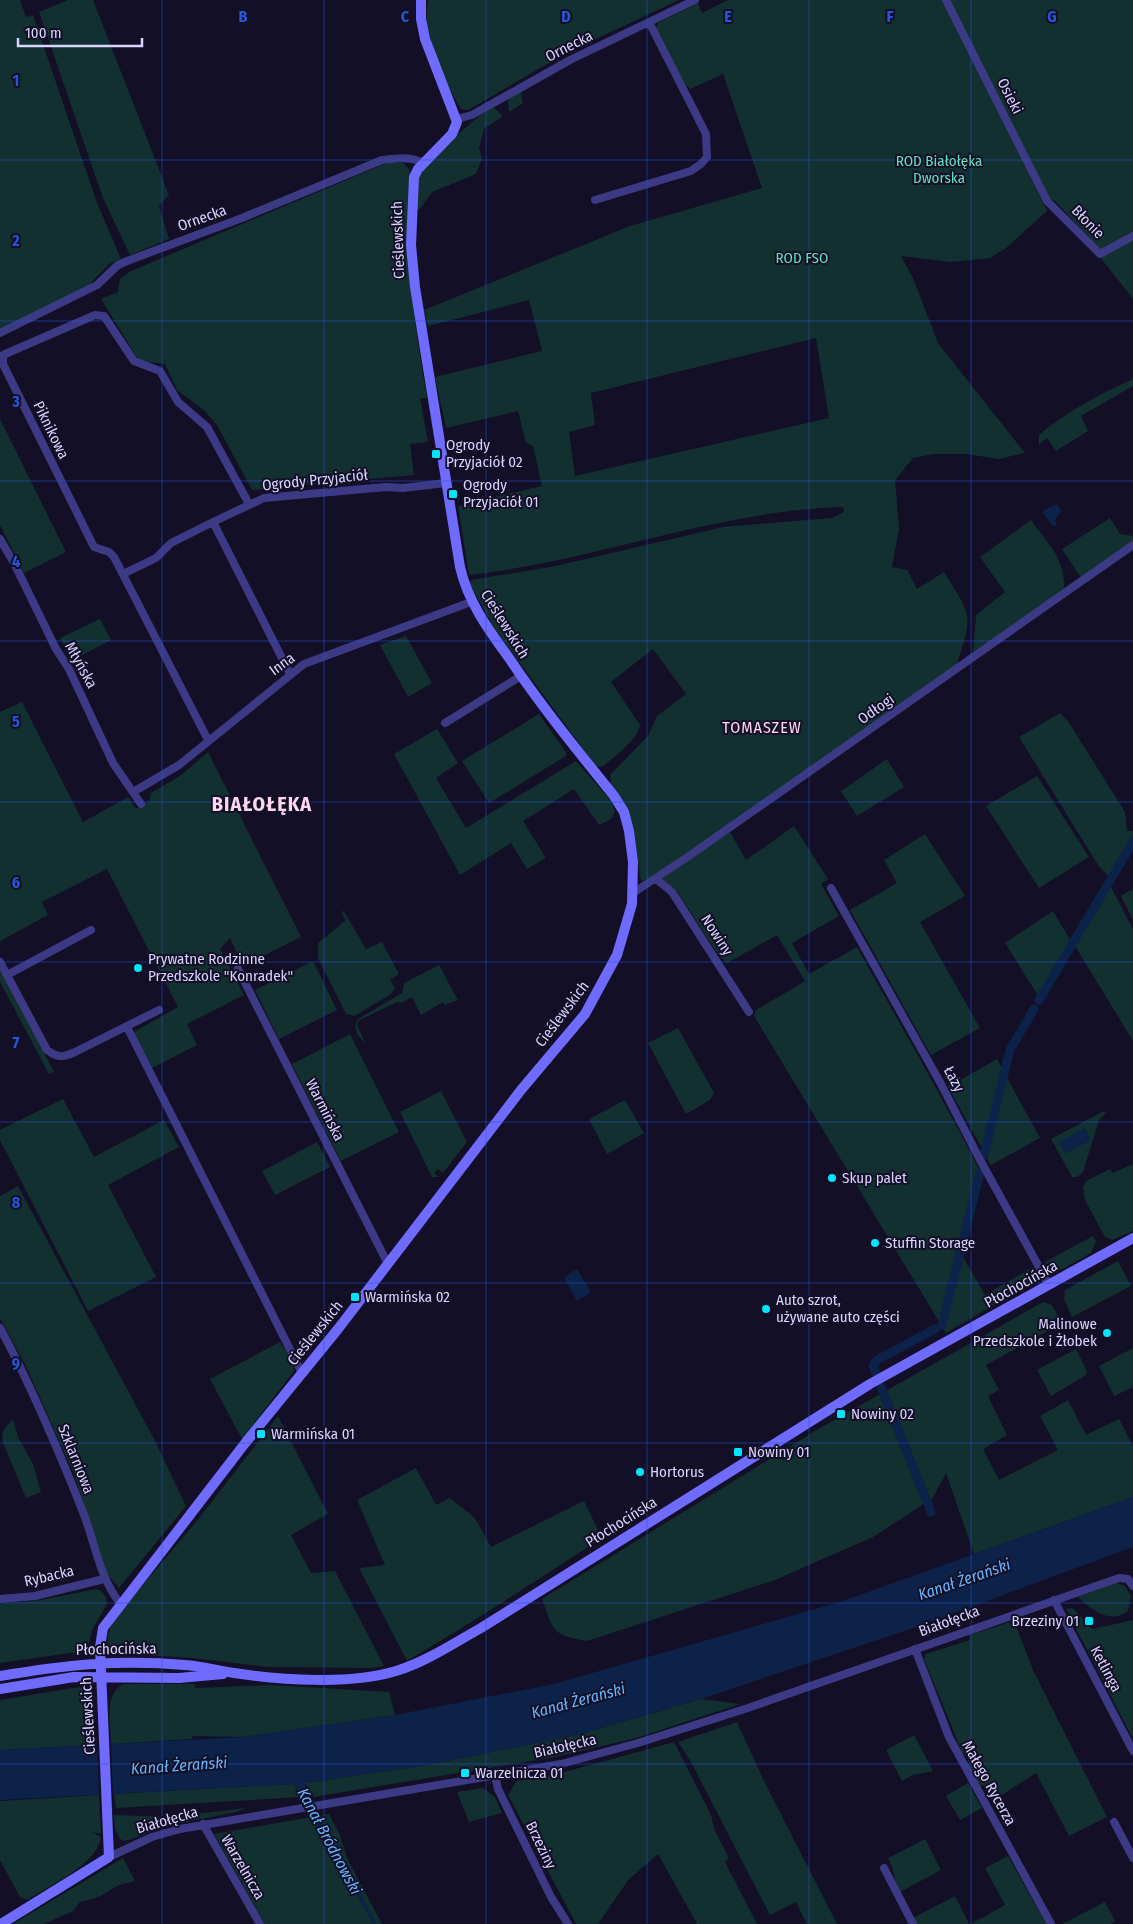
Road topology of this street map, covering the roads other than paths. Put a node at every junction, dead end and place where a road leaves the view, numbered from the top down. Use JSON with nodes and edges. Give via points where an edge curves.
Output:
{"nodes":[{"id":1,"x":421,"y":0,"type":"edge"},
{"id":2,"x":695,"y":0,"type":"edge"},
{"id":3,"x":946,"y":0,"type":"edge"},
{"id":4,"x":649,"y":22,"type":"junction"},
{"id":5,"x":457,"y":119,"type":"junction"},
{"id":6,"x":424,"y":163,"type":"junction"},
{"id":7,"x":595,"y":200,"type":"dead end"},
{"id":8,"x":1050,"y":205,"type":"joint"},
{"id":9,"x":1133,"y":236,"type":"edge"},
{"id":10,"x":0,"y":334,"type":"edge"},
{"id":11,"x":446,"y":483,"type":"junction"},
{"id":12,"x":249,"y":504,"type":"junction"},
{"id":13,"x":213,"y":522,"type":"junction"},
{"id":14,"x":0,"y":538,"type":"edge"},
{"id":15,"x":1133,"y":545,"type":"edge"},
{"id":16,"x":123,"y":574,"type":"junction"},
{"id":17,"x":472,"y":602,"type":"junction"},
{"id":18,"x":290,"y":674,"type":"junction"},
{"id":19,"x":521,"y":676,"type":"junction"},
{"id":20,"x":445,"y":723,"type":"dead end"},
{"id":21,"x":208,"y":740,"type":"junction"},
{"id":22,"x":133,"y":792,"type":"junction"},
{"id":23,"x":141,"y":804,"type":"dead end"},
{"id":24,"x":656,"y":879,"type":"junction"},
{"id":25,"x":831,"y":888,"type":"dead end"},
{"id":26,"x":633,"y":893,"type":"junction"},
{"id":27,"x":91,"y":930,"type":"dead end"},
{"id":28,"x":0,"y":962,"type":"edge"},
{"id":29,"x":238,"y":969,"type":"dead end"},
{"id":30,"x":7,"y":975,"type":"junction"},
{"id":31,"x":159,"y":1010,"type":"dead end"},
{"id":32,"x":749,"y":1012,"type":"dead end"},
{"id":33,"x":127,"y":1026,"type":"junction"},
{"id":34,"x":1133,"y":1238,"type":"edge"},
{"id":35,"x":388,"y":1264,"type":"junction"},
{"id":36,"x":1049,"y":1285,"type":"junction"},
{"id":37,"x":0,"y":1328,"type":"edge"},
{"id":38,"x":302,"y":1373,"type":"junction"},
{"id":39,"x":104,"y":1579,"type":"junction"},
{"id":40,"x":1133,"y":1586,"type":"edge"},
{"id":41,"x":0,"y":1600,"type":"edge"},
{"id":42,"x":1054,"y":1600,"type":"junction"},
{"id":43,"x":120,"y":1603,"type":"junction"},
{"id":44,"x":916,"y":1649,"type":"junction"},
{"id":45,"x":100,"y":1662,"type":"junction"},
{"id":46,"x":232,"y":1673,"type":"junction"},
{"id":47,"x":0,"y":1676,"type":"edge"},
{"id":48,"x":101,"y":1677,"type":"junction"},
{"id":49,"x":0,"y":1689,"type":"edge"},
{"id":50,"x":1133,"y":1751,"type":"edge"},
{"id":51,"x":495,"y":1775,"type":"junction"},
{"id":52,"x":1114,"y":1822,"type":"dead end"},
{"id":53,"x":203,"y":1824,"type":"junction"},
{"id":54,"x":109,"y":1856,"type":"junction"},
{"id":55,"x":1133,"y":1858,"type":"edge"},
{"id":56,"x":884,"y":1868,"type":"dead end"},
{"id":57,"x":1,"y":1924,"type":"edge"},
{"id":58,"x":260,"y":1924,"type":"edge"},
{"id":59,"x":568,"y":1924,"type":"edge"},
{"id":60,"x":913,"y":1924,"type":"edge"},
{"id":61,"x":1051,"y":1924,"type":"edge"}],
"edges":[{"from":1,"to":5,"type":"street","via":[[425,39]]},
{"from":2,"to":4,"type":"street","name":"Ornecka"},
{"from":3,"to":8,"type":"street","name":"Osieki"},
{"from":4,"to":5,"type":"street","name":"Ornecka","via":[[562,64],[472,115]]},
{"from":4,"to":7,"type":"street","via":[[706,134],[707,157],[691,171]]},
{"from":5,"to":6,"type":"street","name":"Cieślewskich","via":[[453,132]]},
{"from":6,"to":10,"type":"street","name":"Ornecka","via":[[402,157],[382,160],[118,265],[97,286]]},
{"from":6,"to":11,"type":"street","name":"Cieślewskich","via":[[412,185],[412,264]]},
{"from":8,"to":9,"type":"street","name":"Błonie","via":[[1100,254]]},
{"from":11,"to":12,"type":"street","name":"Ogrody Przyjaciół","via":[[264,498]]},
{"from":11,"to":17,"type":"street","name":"Cieślewskich","via":[[460,568]]},
{"from":12,"to":13,"type":"street","name":"Ogrody Przyjaciół"},
{"from":12,"to":16,"type":"street","name":"Piknikowa","via":[[207,427],[178,402],[160,371],[134,361],[104,316],[95,315],[6,352],[2,357],[3,364],[94,547],[112,555]]},
{"from":13,"to":16,"type":"street","name":"Ogrody Przyjaciół","via":[[171,543],[156,558]]},
{"from":13,"to":18,"type":"street"},
{"from":14,"to":22,"type":"street","name":"Młyńska","via":[[73,677],[113,763]]},
{"from":15,"to":24,"type":"street","name":"Odłogi"},
{"from":16,"to":21,"type":"street","name":"Piknikowa"},
{"from":17,"to":18,"type":"street","name":"Inna","via":[[313,660]]},
{"from":17,"to":19,"type":"street","name":"Cieślewskich"},
{"from":18,"to":21,"type":"street","name":"Inna"},
{"from":19,"to":20,"type":"street"},
{"from":19,"to":26,"type":"street","name":"Cieślewskich","via":[[624,812],[633,862]]},
{"from":21,"to":22,"type":"street","name":"Inna","via":[[178,765]]},
{"from":22,"to":23,"type":"street","name":"Młyńska"},
{"from":24,"to":26,"type":"street","name":"Odłogi"},
{"from":24,"to":32,"type":"street","name":"Nowiny","via":[[672,892]]},
{"from":25,"to":36,"type":"street","name":"Łazy"},
{"from":26,"to":35,"type":"street","name":"Cieślewskich","via":[[617,955],[585,1014],[521,1090]]},
{"from":27,"to":30,"type":"street"},
{"from":28,"to":30,"type":"street"},
{"from":29,"to":35,"type":"street","name":"Warmińska"},
{"from":30,"to":33,"type":"street","via":[[46,1050],[54,1056],[62,1058]]},
{"from":31,"to":33,"type":"street"},
{"from":33,"to":38,"type":"street"},
{"from":34,"to":36,"type":"street","name":"Płochocińska"},
{"from":35,"to":38,"type":"street","name":"Cieślewskich"},
{"from":36,"to":46,"type":"street","name":"Płochocińska","via":[[885,1375],[481,1628],[425,1659],[397,1671],[368,1677],[319,1679]]},
{"from":37,"to":39,"type":"street","name":"Szklarniowa","via":[[26,1376],[64,1463]]},
{"from":38,"to":43,"type":"street","name":"Cieślewskich"},
{"from":39,"to":41,"type":"street","name":"Rybacka","via":[[35,1596]]},
{"from":39,"to":43,"type":"street","name":"Szklarniowa"},
{"from":40,"to":42,"type":"street","name":"Białołęcka","via":[[1128,1579],[1119,1578]]},
{"from":42,"to":44,"type":"street","name":"Białołęcka"},
{"from":42,"to":50,"type":"street","name":"Ketlinga"},
{"from":43,"to":45,"type":"street","name":"Cieślewskich","via":[[103,1628]]},
{"from":44,"to":51,"type":"street","name":"Białołęcka","via":[[638,1743],[561,1764]]},
{"from":44,"to":61,"type":"street","name":"Małego Rycerza","via":[[949,1737]]},
{"from":45,"to":46,"type":"street","name":"Płochocińska","via":[[187,1665]]},
{"from":45,"to":47,"type":"street","name":"Płochocińska"},
{"from":45,"to":48,"type":"street","name":"Cieślewskich"},
{"from":46,"to":48,"type":"street","name":"Płochocińska","via":[[199,1677]]},
{"from":48,"to":49,"type":"street","name":"Płochocińska"},
{"from":48,"to":54,"type":"street","name":"Cieślewskich"},
{"from":51,"to":53,"type":"street","name":"Białołęcka"},
{"from":51,"to":59,"type":"street","name":"Brzeziny","via":[[498,1788],[547,1889]]},
{"from":52,"to":55,"type":"street"},
{"from":53,"to":54,"type":"street","name":"Białołęcka","via":[[152,1837]]},
{"from":53,"to":58,"type":"street","name":"Warzelnicza"},
{"from":54,"to":57,"type":"street","name":"Białołęcka"},
{"from":56,"to":60,"type":"street"}]}
